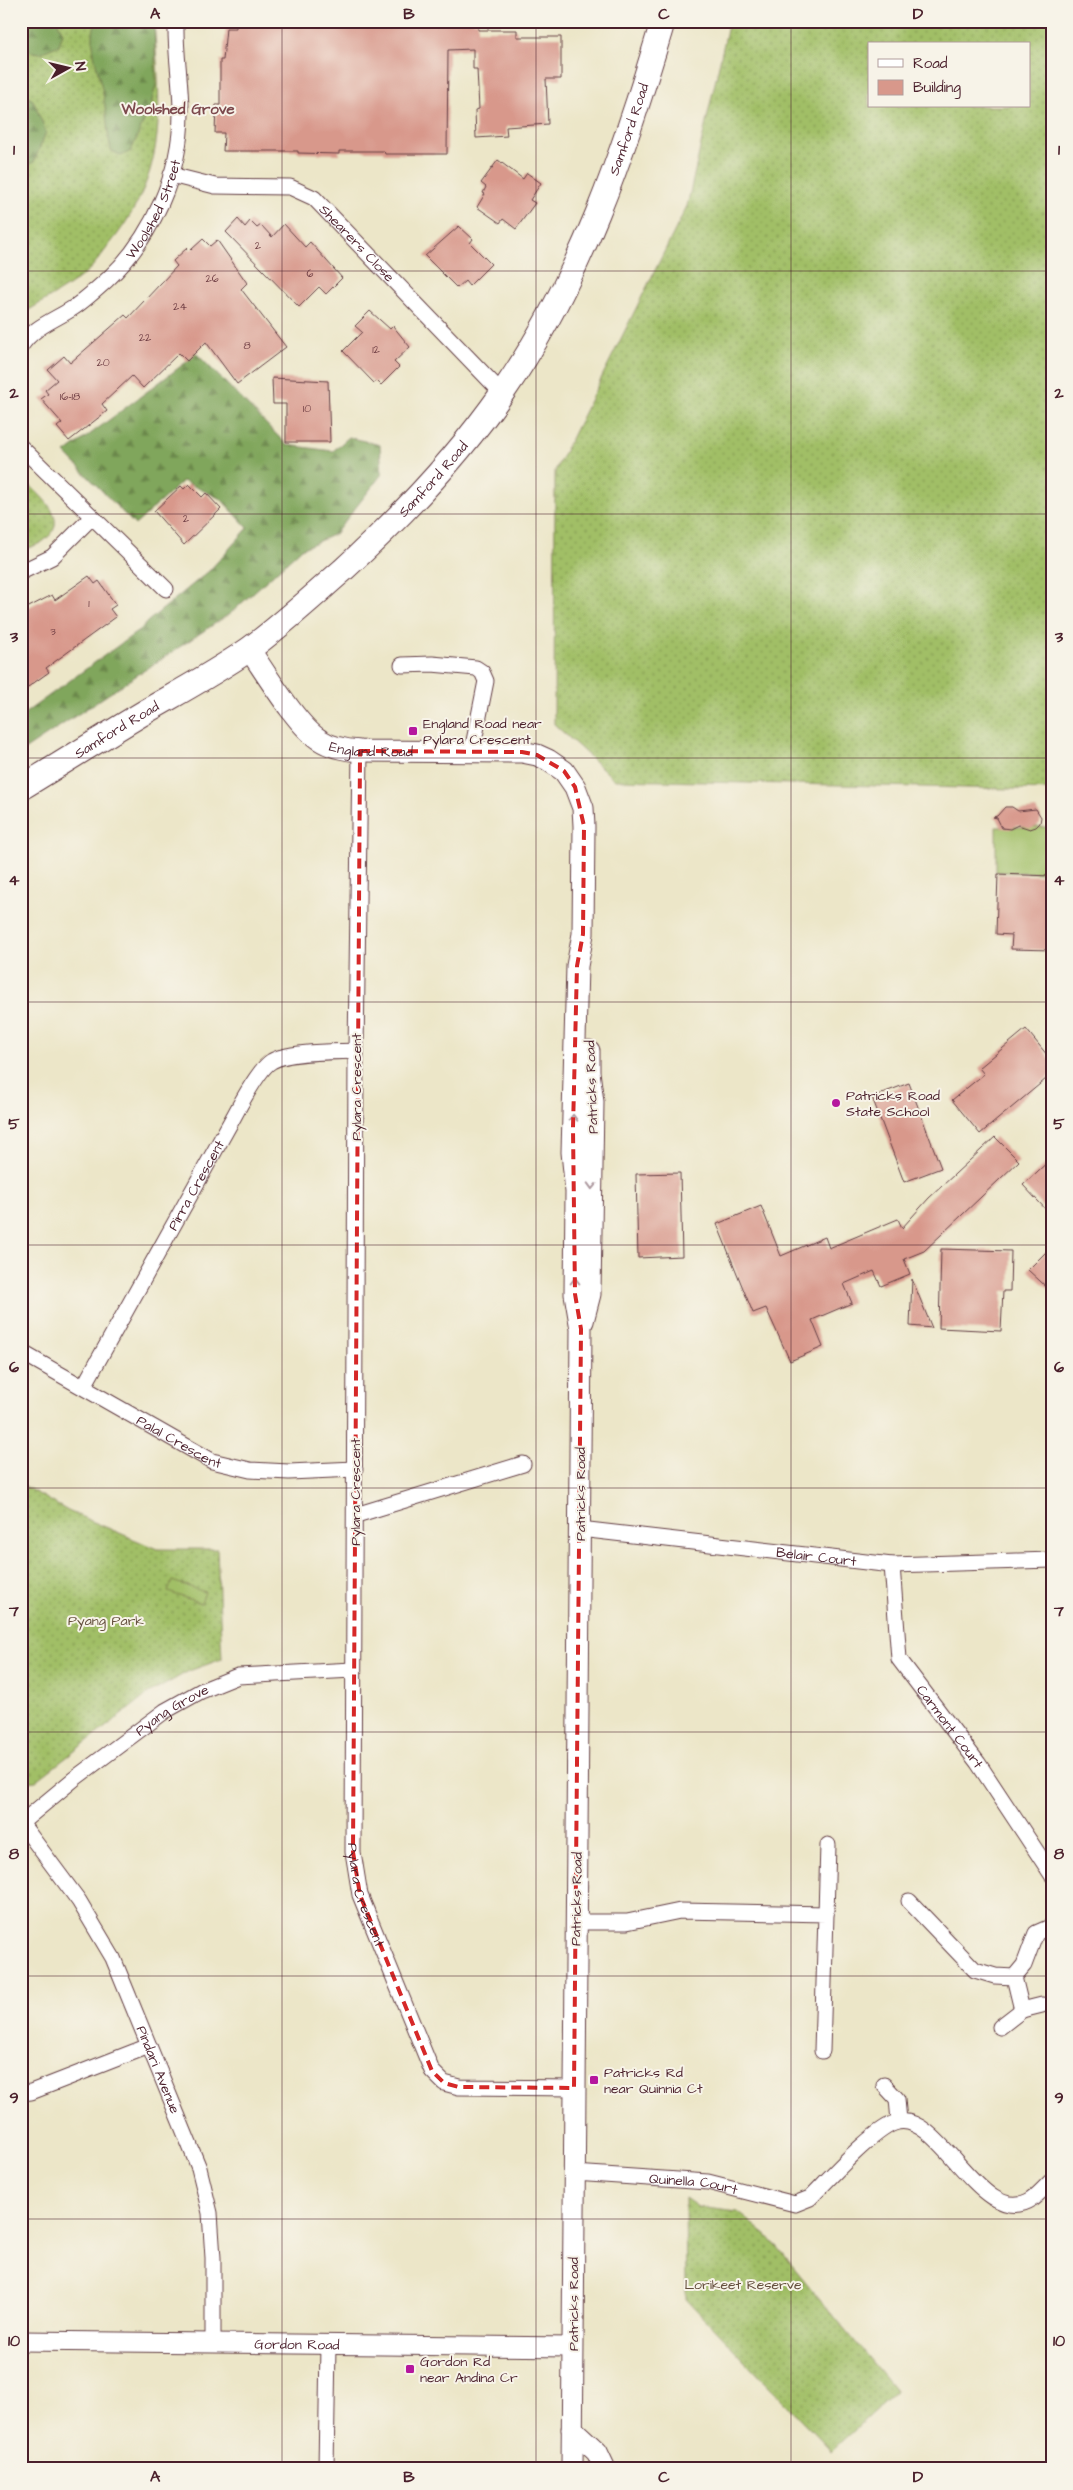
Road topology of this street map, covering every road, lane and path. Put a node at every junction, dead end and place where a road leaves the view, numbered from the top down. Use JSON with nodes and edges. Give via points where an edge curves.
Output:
{"nodes":[{"id":1,"x":176,"y":21,"type":"edge"},
{"id":2,"x":663,"y":21,"type":"edge"},
{"id":3,"x":171,"y":175,"type":"junction"},
{"id":4,"x":21,"y":346,"type":"edge"},
{"id":5,"x":502,"y":393,"type":"junction"},
{"id":6,"x":21,"y":447,"type":"edge"},
{"id":7,"x":92,"y":518,"type":"junction"},
{"id":8,"x":21,"y":572,"type":"edge"},
{"id":9,"x":166,"y":589,"type":"dead end"},
{"id":10,"x":249,"y":649,"type":"junction"},
{"id":11,"x":402,"y":665,"type":"dead end"},
{"id":12,"x":360,"y":751,"type":"junction"},
{"id":13,"x":472,"y":751,"type":"junction"},
{"id":14,"x":564,"y":771,"type":"joint"},
{"id":15,"x":21,"y":788,"type":"edge"},
{"id":16,"x":356,"y":1051,"type":"junction"},
{"id":17,"x":21,"y":1352,"type":"edge"},
{"id":18,"x":84,"y":1386,"type":"junction"},
{"id":19,"x":523,"y":1464,"type":"dead end"},
{"id":20,"x":355,"y":1469,"type":"junction"},
{"id":21,"x":356,"y":1515,"type":"junction"},
{"id":22,"x":580,"y":1529,"type":"junction"},
{"id":23,"x":1052,"y":1560,"type":"edge"},
{"id":24,"x":892,"y":1565,"type":"junction"},
{"id":25,"x":352,"y":1670,"type":"junction"},
{"id":26,"x":21,"y":1823,"type":"edge"},
{"id":27,"x":828,"y":1846,"type":"dead end"},
{"id":28,"x":1052,"y":1875,"type":"edge"},
{"id":29,"x":908,"y":1900,"type":"dead end"},
{"id":30,"x":826,"y":1914,"type":"junction"},
{"id":31,"x":575,"y":1922,"type":"junction"},
{"id":32,"x":1052,"y":1926,"type":"edge"},
{"id":33,"x":1014,"y":1977,"type":"junction"},
{"id":34,"x":1042,"y":2005,"type":"dead end"},
{"id":35,"x":1022,"y":2010,"type":"junction"},
{"id":36,"x":1000,"y":2027,"type":"dead end"},
{"id":37,"x":149,"y":2046,"type":"junction"},
{"id":38,"x":822,"y":2051,"type":"dead end"},
{"id":39,"x":884,"y":2085,"type":"dead end"},
{"id":40,"x":574,"y":2088,"type":"junction"},
{"id":41,"x":21,"y":2093,"type":"edge"},
{"id":42,"x":899,"y":2121,"type":"junction"},
{"id":43,"x":574,"y":2172,"type":"junction"},
{"id":44,"x":1052,"y":2180,"type":"edge"},
{"id":45,"x":21,"y":2341,"type":"edge"},
{"id":46,"x":213,"y":2344,"type":"junction"},
{"id":47,"x":328,"y":2345,"type":"junction"},
{"id":48,"x":572,"y":2347,"type":"junction"},
{"id":49,"x":572,"y":2429,"type":"junction"},
{"id":50,"x":326,"y":2469,"type":"edge"},
{"id":51,"x":572,"y":2469,"type":"edge"},
{"id":52,"x":605,"y":2469,"type":"edge"}],
"edges":[{"from":1,"to":3,"type":"street","name":"Woolshed Street","via":[[181,112],[179,144]]},
{"from":2,"to":5,"type":"main road","name":"Samford Road","via":[[641,97],[583,247],[546,320]]},
{"from":3,"to":4,"type":"street","name":"Woolshed Street","via":[[161,203],[129,256],[74,308],[37,329]]},
{"from":3,"to":5,"type":"street","name":"Shearers Close","via":[[215,186],[290,187],[314,198]]},
{"from":5,"to":10,"type":"main road","name":"Samford Road","via":[[457,453],[392,524],[307,602]]},
{"from":6,"to":7,"type":"street"},
{"from":7,"to":8,"type":"street","via":[[52,556]]},
{"from":7,"to":9,"type":"street"},
{"from":10,"to":12,"type":"main road","name":"England Road","via":[[306,730],[320,741],[341,749]]},
{"from":10,"to":15,"type":"main road","name":"Samford Road","via":[[203,680]]},
{"from":11,"to":13,"type":"street","via":[[432,664],[476,668],[482,672],[486,681]]},
{"from":12,"to":13,"type":"main road","name":"England Road"},
{"from":12,"to":16,"type":"street","name":"Pylara Crescent"},
{"from":13,"to":14,"type":"main road","name":"England Road","via":[[537,755]]},
{"from":14,"to":22,"type":"main road","name":"Patricks Road","via":[[575,786],[583,808],[583,934],[577,966],[572,1144],[576,1192],[575,1294],[581,1329]]},
{"from":16,"to":18,"type":"street","name":"Pirra Crescent","via":[[299,1054],[271,1061],[253,1083]]},
{"from":16,"to":20,"type":"street","name":"Pylara Crescent"},
{"from":17,"to":18,"type":"street","name":"Palal Crescent"},
{"from":18,"to":20,"type":"street","name":"Palal Crescent","via":[[212,1461],[250,1470]]},
{"from":19,"to":21,"type":"street"},
{"from":20,"to":21,"type":"street","name":"Pylara Crescent"},
{"from":21,"to":25,"type":"street","name":"Pylara Crescent"},
{"from":22,"to":24,"type":"street","name":"Belair Court"},
{"from":22,"to":31,"type":"main road","name":"Patricks Road"},
{"from":23,"to":24,"type":"street","name":"Belair Court"},
{"from":24,"to":28,"type":"street","name":"Carmont Court","via":[[899,1659],[978,1763]]},
{"from":25,"to":26,"type":"street","name":"Pyang Grove","via":[[238,1676],[201,1691],[165,1711]]},
{"from":25,"to":40,"type":"street","name":"Pylara Crescent","via":[[353,1852],[360,1895],[432,2071],[444,2083],[459,2087]]},
{"from":26,"to":37,"type":"street","name":"Pindari Avenue","via":[[79,1902],[113,1958]]},
{"from":27,"to":30,"type":"street"},
{"from":29,"to":33,"type":"street","via":[[975,1970]]},
{"from":30,"to":31,"type":"street","via":[[680,1911],[627,1922]]},
{"from":30,"to":38,"type":"street"},
{"from":31,"to":40,"type":"main road","name":"Patricks Road"},
{"from":32,"to":33,"type":"street","via":[[1036,1933],[1024,1965]]},
{"from":33,"to":35,"type":"street"},
{"from":34,"to":35,"type":"street"},
{"from":35,"to":36,"type":"street"},
{"from":37,"to":41,"type":"street","via":[[31,2092]]},
{"from":37,"to":46,"type":"street","name":"Pindari Avenue","via":[[199,2168],[210,2213]]},
{"from":39,"to":42,"type":"street","via":[[897,2099]]},
{"from":40,"to":43,"type":"main road","name":"Patricks Road"},
{"from":42,"to":43,"type":"street","name":"Quinella Court","via":[[883,2128],[810,2198],[795,2204],[708,2182]]},
{"from":42,"to":44,"type":"street","via":[[919,2124],[995,2200],[1016,2204],[1032,2199]]},
{"from":43,"to":48,"type":"main road","name":"Patricks Road"},
{"from":45,"to":46,"type":"street","name":"Gordon Road"},
{"from":46,"to":47,"type":"street","name":"Gordon Road"},
{"from":47,"to":48,"type":"street","name":"Gordon Road"},
{"from":47,"to":50,"type":"street"},
{"from":48,"to":49,"type":"main road","name":"Patricks Road"},
{"from":49,"to":51,"type":"main road","name":"Patricks Road"},
{"from":49,"to":52,"type":"main road","via":[[597,2452]]}]}
